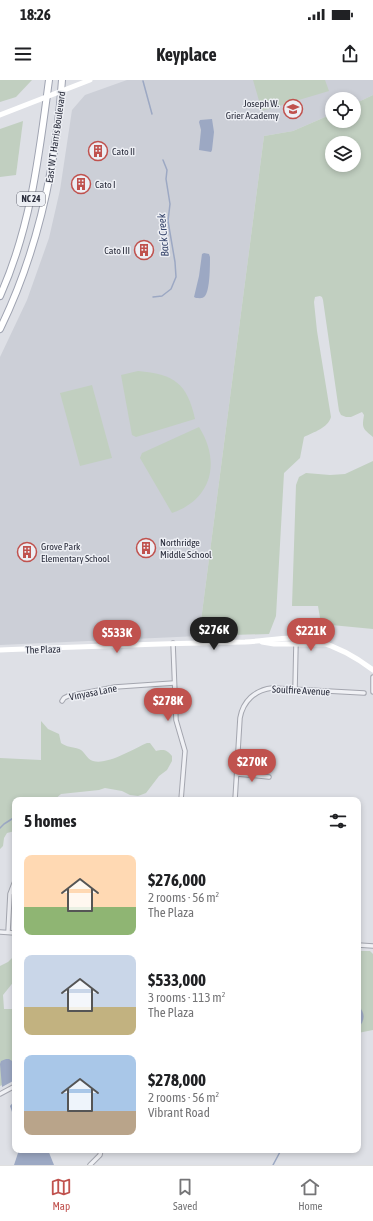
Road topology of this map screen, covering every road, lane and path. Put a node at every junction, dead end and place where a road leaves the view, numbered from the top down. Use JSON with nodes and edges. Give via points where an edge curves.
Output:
{"nodes":[{"id":1,"x":49,"y":80,"type":"edge"},
{"id":2,"x":62,"y":80,"type":"edge"},
{"id":3,"x":90,"y":80,"type":"edge"},
{"id":4,"x":62,"y":91,"type":"junction"},
{"id":5,"x":47,"y":97,"type":"junction"},
{"id":6,"x":0,"y":115,"type":"edge"},
{"id":7,"x":0,"y":296,"type":"edge"},
{"id":8,"x":0,"y":329,"type":"edge"},
{"id":9,"x":254,"y":642,"type":"junction"},
{"id":10,"x":173,"y":643,"type":"junction"},
{"id":11,"x":296,"y":643,"type":"junction"},
{"id":12,"x":325,"y":644,"type":"junction"},
{"id":13,"x":0,"y":650,"type":"edge"},
{"id":14,"x":373,"y":670,"type":"edge"},
{"id":15,"x":373,"y":677,"type":"edge"},
{"id":16,"x":174,"y":683,"type":"junction"},
{"id":17,"x":295,"y":690,"type":"junction"},
{"id":18,"x":373,"y":692,"type":"edge"},
{"id":19,"x":364,"y":693,"type":"dead end"},
{"id":20,"x":62,"y":701,"type":"dead end"},
{"id":21,"x":236,"y":774,"type":"junction"},
{"id":22,"x":269,"y":776,"type":"dead end"},
{"id":23,"x":182,"y":797,"type":"edge"},
{"id":24,"x":235,"y":797,"type":"edge"},
{"id":25,"x":12,"y":889,"type":"edge"},
{"id":26,"x":0,"y":932,"type":"edge"},
{"id":27,"x":8,"y":932,"type":"junction"},
{"id":28,"x":12,"y":932,"type":"edge"},
{"id":29,"x":361,"y":946,"type":"edge"},
{"id":30,"x":373,"y":946,"type":"edge"},
{"id":31,"x":12,"y":1088,"type":"edge"},
{"id":32,"x":0,"y":1094,"type":"edge"},
{"id":33,"x":100,"y":1153,"type":"edge"},
{"id":34,"x":90,"y":1165,"type":"edge"}],
"edges":[{"from":1,"to":5,"type":"main road","name":"East W T Harris Boulevard","number":"NC 24"},
{"from":2,"to":4,"type":"main road","name":"East W T Harris Boulevard","number":"NC 24"},
{"from":3,"to":4,"type":"street"},
{"from":4,"to":5,"type":"street"},
{"from":4,"to":8,"type":"main road","name":"East W T Harris Boulevard","number":"NC 24","via":[[42,216],[25,271]]},
{"from":5,"to":6,"type":"street"},
{"from":5,"to":7,"type":"main road","name":"East W T Harris Boulevard","number":"NC 24","via":[[31,201]]},
{"from":9,"to":10,"type":"street","name":"The Plaza"},
{"from":9,"to":11,"type":"street","name":"The Plaza"},
{"from":9,"to":12,"type":"street","name":"The Plaza","via":[[296,639]]},
{"from":10,"to":13,"type":"street","name":"The Plaza"},
{"from":10,"to":16,"type":"street"},
{"from":11,"to":12,"type":"street","name":"The Plaza"},
{"from":11,"to":17,"type":"street"},
{"from":12,"to":14,"type":"street","name":"The Plaza","via":[[349,653]]},
{"from":15,"to":18,"type":"street"},
{"from":16,"to":20,"type":"street","name":"Vinyasa Lane","via":[[115,687],[68,696]]},
{"from":16,"to":23,"type":"street","via":[[176,720],[185,751]]},
{"from":17,"to":19,"type":"street","name":"Soulfire Avenue"},
{"from":17,"to":21,"type":"street","name":"Soulfire Avenue","via":[[264,690],[246,703],[240,718]]},
{"from":21,"to":22,"type":"street"},
{"from":21,"to":24,"type":"street","name":"Soulfire Avenue"},
{"from":25,"to":27,"type":"street"},
{"from":26,"to":27,"type":"street"},
{"from":27,"to":28,"type":"street"},
{"from":29,"to":30,"type":"street"},
{"from":31,"to":32,"type":"street"},
{"from":33,"to":34,"type":"street"}]}
